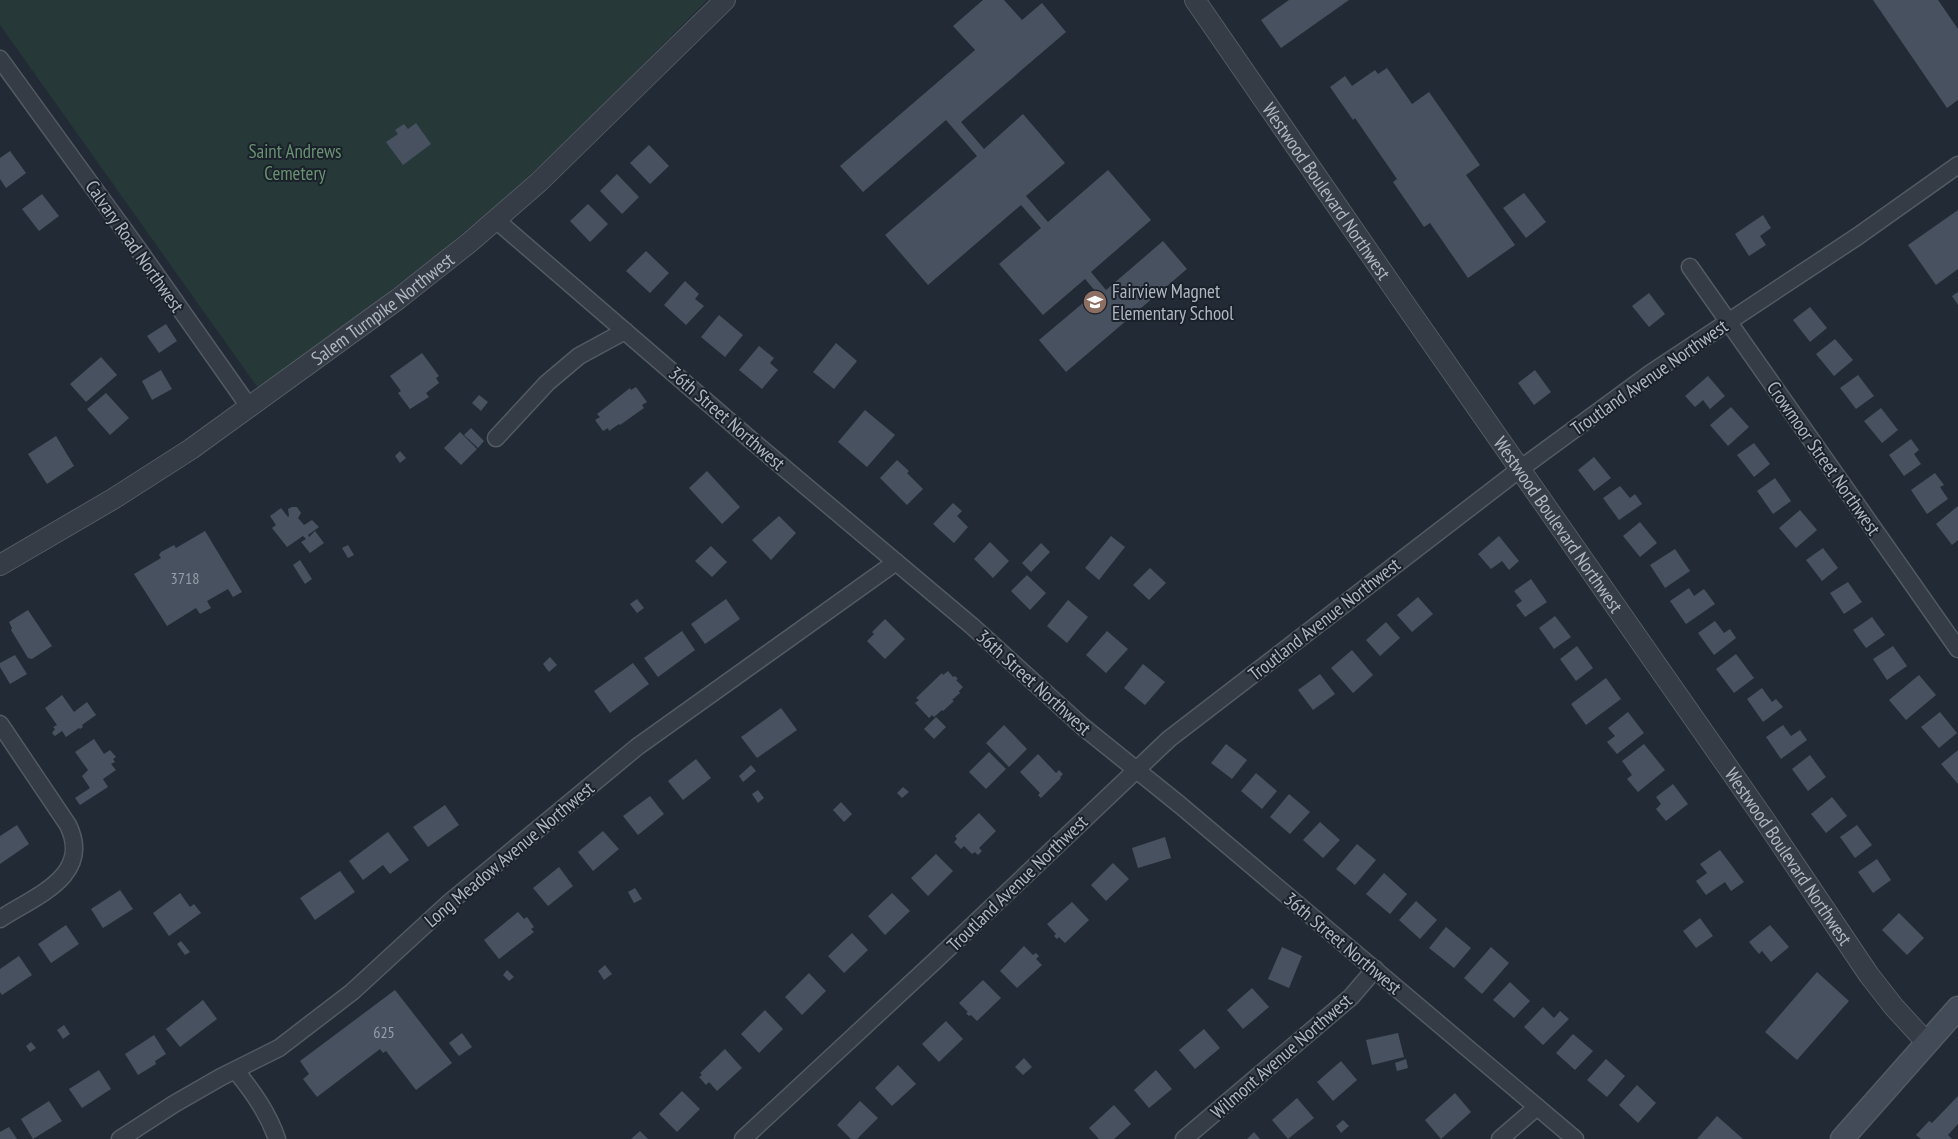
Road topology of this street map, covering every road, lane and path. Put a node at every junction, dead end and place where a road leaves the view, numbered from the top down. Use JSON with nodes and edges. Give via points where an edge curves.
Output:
{"nodes":[{"id":1,"x":725,"y":0,"type":"edge"},
{"id":2,"x":1195,"y":0,"type":"edge"},
{"id":3,"x":0,"y":59,"type":"edge"},
{"id":4,"x":1958,"y":165,"type":"edge"},
{"id":5,"x":496,"y":220,"type":"junction"},
{"id":6,"x":1690,"y":267,"type":"dead end"},
{"id":7,"x":1728,"y":321,"type":"junction"},
{"id":8,"x":625,"y":331,"type":"junction"},
{"id":9,"x":250,"y":408,"type":"junction"},
{"id":10,"x":496,"y":438,"type":"dead end"},
{"id":11,"x":1520,"y":469,"type":"junction"},
{"id":12,"x":896,"y":562,"type":"junction"},
{"id":13,"x":0,"y":565,"type":"edge"},
{"id":14,"x":1958,"y":649,"type":"edge"},
{"id":15,"x":0,"y":724,"type":"edge"},
{"id":16,"x":1136,"y":770,"type":"junction"},
{"id":17,"x":0,"y":919,"type":"edge"},
{"id":18,"x":1375,"y":970,"type":"junction"},
{"id":19,"x":1958,"y":1008,"type":"edge"},
{"id":20,"x":1927,"y":1044,"type":"junction"},
{"id":21,"x":236,"y":1071,"type":"junction"},
{"id":22,"x":1537,"y":1107,"type":"junction"},
{"id":23,"x":120,"y":1139,"type":"edge"},
{"id":24,"x":277,"y":1139,"type":"edge"},
{"id":25,"x":743,"y":1139,"type":"edge"},
{"id":26,"x":1184,"y":1139,"type":"edge"},
{"id":27,"x":1500,"y":1139,"type":"edge"},
{"id":28,"x":1576,"y":1139,"type":"edge"},
{"id":29,"x":1842,"y":1139,"type":"edge"}],
"edges":[{"from":1,"to":5,"type":"street","name":"Salem Turnpike Northwest"},
{"from":2,"to":11,"type":"street","name":"Westwood Boulevard Northwest"},
{"from":3,"to":9,"type":"street","name":"Calvary Road Northwest"},
{"from":4,"to":7,"type":"street","name":"Troutland Avenue Northwest","via":[[1858,236]]},
{"from":5,"to":8,"type":"street","name":"36th Street Northwest"},
{"from":5,"to":9,"type":"street","name":"Salem Turnpike Northwest","via":[[398,299]]},
{"from":6,"to":7,"type":"street","name":"Crowmoor Street Northwest"},
{"from":7,"to":11,"type":"street","name":"Troutland Avenue Northwest"},
{"from":7,"to":14,"type":"street","name":"Crowmoor Street Northwest"},
{"from":8,"to":10,"type":"street","via":[[579,356],[547,383]]},
{"from":8,"to":12,"type":"street","name":"36th Street Northwest"},
{"from":9,"to":13,"type":"street","name":"Salem Turnpike Northwest","via":[[121,494]]},
{"from":11,"to":16,"type":"street","name":"Troutland Avenue Northwest","via":[[1184,727]]},
{"from":11,"to":20,"type":"street","name":"Westwood Boulevard Northwest","via":[[1869,975]]},
{"from":12,"to":16,"type":"street","name":"36th Street Northwest"},
{"from":12,"to":21,"type":"street","name":"Long Meadow Avenue Northwest","via":[[637,747],[450,902],[352,992],[279,1048]]},
{"from":15,"to":17,"type":"street","via":[[72,834],[75,848],[68,872],[59,882]]},
{"from":16,"to":18,"type":"street","name":"36th Street Northwest"},
{"from":16,"to":25,"type":"street","name":"Troutland Avenue Northwest"},
{"from":18,"to":22,"type":"street","name":"36th Street Northwest"},
{"from":18,"to":26,"type":"street","name":"Wilmont Avenue Northwest","via":[[1351,997]]},
{"from":19,"to":20,"type":"main road"},
{"from":20,"to":29,"type":"main road"},
{"from":21,"to":23,"type":"street","name":"Long Meadow Avenue Northwest","via":[[174,1104]]},
{"from":21,"to":24,"type":"street","via":[[256,1095]]},
{"from":22,"to":27,"type":"street"},
{"from":22,"to":28,"type":"street","name":"36th Street Northwest"}]}
